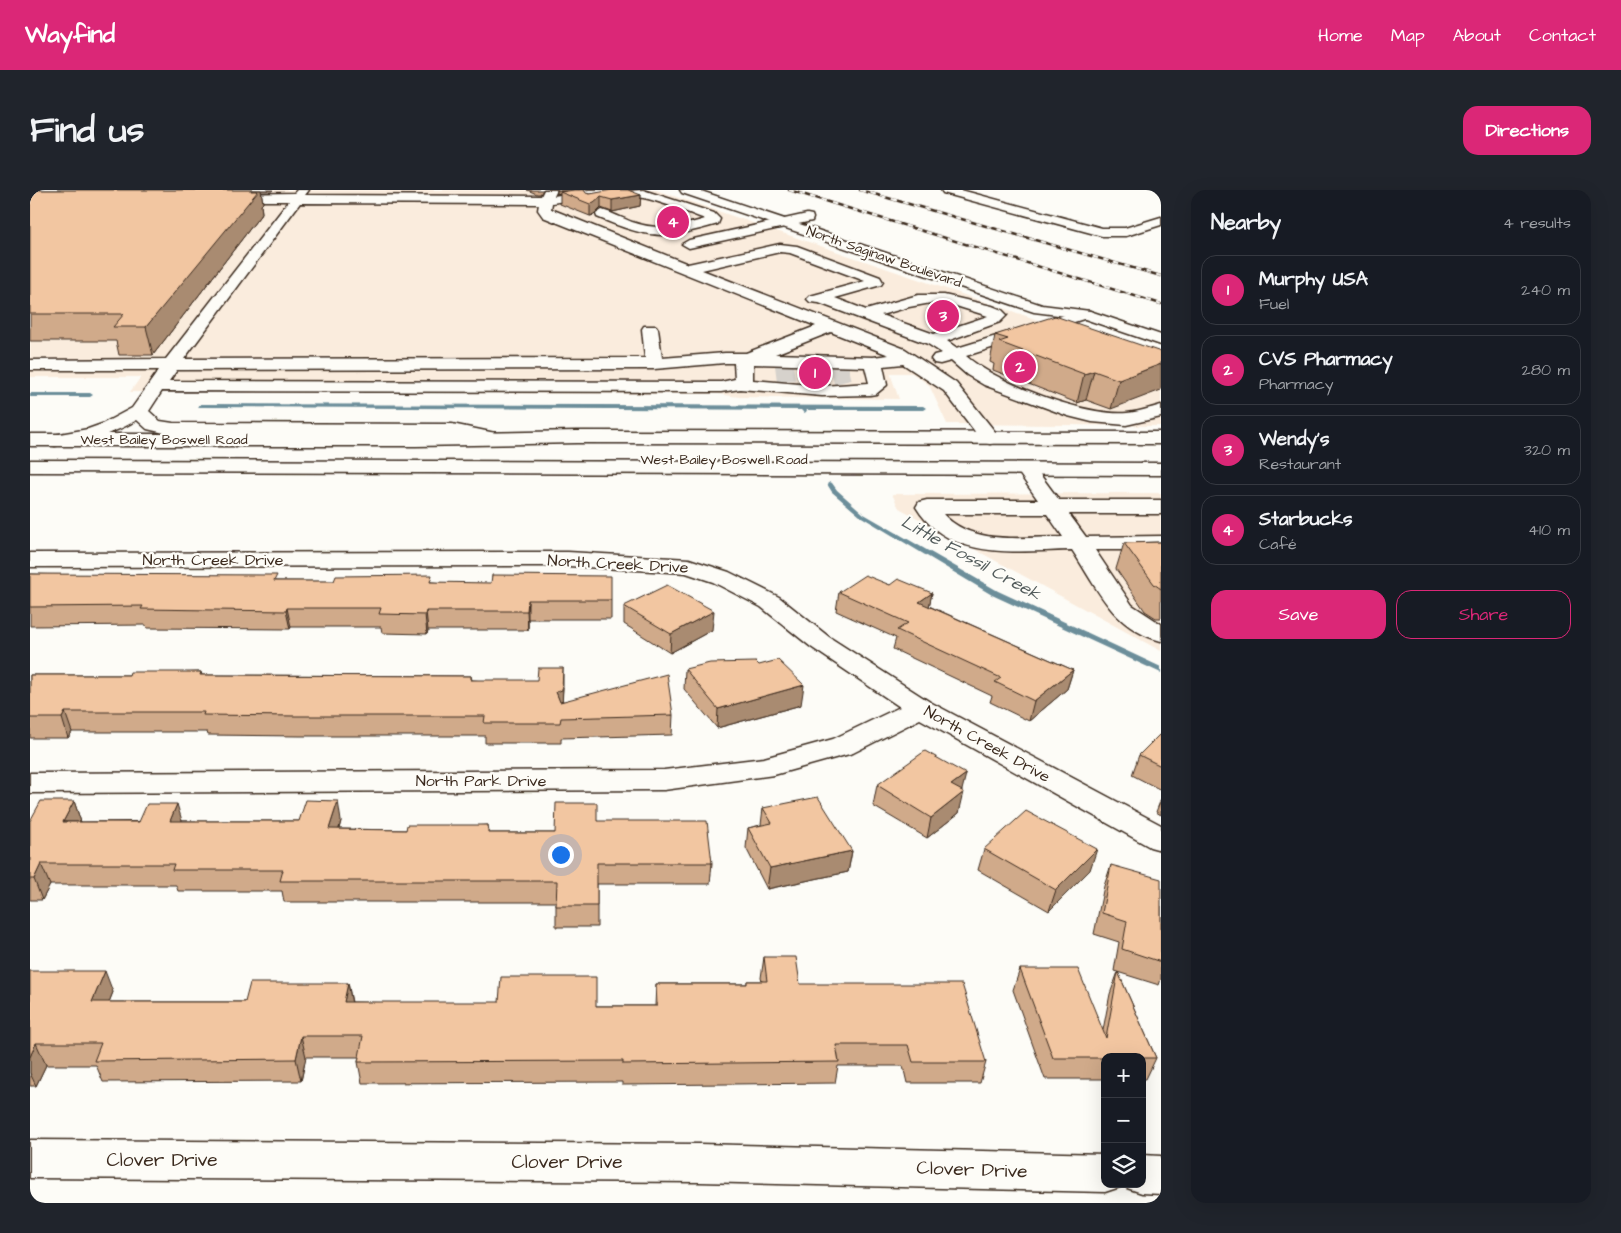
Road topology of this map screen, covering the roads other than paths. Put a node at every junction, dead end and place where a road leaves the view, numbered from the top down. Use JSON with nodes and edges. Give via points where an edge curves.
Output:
{"nodes":[{"id":1,"x":608,"y":190,"type":"edge"},
{"id":2,"x":686,"y":190,"type":"edge"},
{"id":3,"x":721,"y":190,"type":"edge"},
{"id":4,"x":947,"y":190,"type":"edge"},
{"id":5,"x":990,"y":190,"type":"edge"},
{"id":6,"x":299,"y":195,"type":"edge"},
{"id":7,"x":462,"y":195,"type":"edge"},
{"id":8,"x":548,"y":195,"type":"edge"},
{"id":9,"x":968,"y":196,"type":"junction"},
{"id":10,"x":209,"y":197,"type":"edge"},
{"id":11,"x":684,"y":207,"type":"junction"},
{"id":12,"x":589,"y":208,"type":"edge"},
{"id":13,"x":602,"y":214,"type":"edge"},
{"id":14,"x":807,"y":218,"type":"junction"},
{"id":15,"x":619,"y":221,"type":"junction"},
{"id":16,"x":1161,"y":221,"type":"edge"},
{"id":17,"x":783,"y":223,"type":"junction"},
{"id":18,"x":586,"y":228,"type":"junction"},
{"id":19,"x":648,"y":253,"type":"junction"},
{"id":20,"x":711,"y":263,"type":"junction"},
{"id":21,"x":948,"y":263,"type":"dead end"},
{"id":22,"x":686,"y":269,"type":"junction"},
{"id":23,"x":739,"y":273,"type":"dead end"},
{"id":24,"x":813,"y":294,"type":"junction"},
{"id":25,"x":1052,"y":297,"type":"dead end"},
{"id":26,"x":785,"y":308,"type":"junction"},
{"id":27,"x":865,"y":314,"type":"junction"},
{"id":28,"x":1084,"y":314,"type":"junction"},
{"id":29,"x":831,"y":326,"type":"junction"},
{"id":30,"x":650,"y":329,"type":"dead end"},
{"id":31,"x":1034,"y":330,"type":"junction"},
{"id":32,"x":1061,"y":339,"type":"edge"},
{"id":33,"x":934,"y":340,"type":"junction"},
{"id":34,"x":1161,"y":340,"type":"edge"},
{"id":35,"x":954,"y":355,"type":"junction"},
{"id":36,"x":750,"y":358,"type":"junction"},
{"id":37,"x":873,"y":362,"type":"junction"},
{"id":38,"x":913,"y":362,"type":"junction"},
{"id":39,"x":654,"y":364,"type":"junction"},
{"id":40,"x":30,"y":365,"type":"edge"},
{"id":41,"x":171,"y":365,"type":"junction"},
{"id":42,"x":785,"y":373,"type":"junction"},
{"id":43,"x":813,"y":374,"type":"junction"},
{"id":44,"x":842,"y":375,"type":"junction"},
{"id":45,"x":740,"y":384,"type":"junction"},
{"id":46,"x":157,"y":386,"type":"junction"},
{"id":47,"x":1161,"y":411,"type":"edge"},
{"id":48,"x":139,"y":412,"type":"junction"},
{"id":49,"x":494,"y":438,"type":"junction"},
{"id":50,"x":990,"y":438,"type":"junction"},
{"id":51,"x":1161,"y":438,"type":"edge"},
{"id":52,"x":30,"y":440,"type":"edge"},
{"id":53,"x":52,"y":440,"type":"junction"},
{"id":54,"x":298,"y":440,"type":"junction"},
{"id":55,"x":1161,"y":452,"type":"edge"},
{"id":56,"x":954,"y":455,"type":"junction"},
{"id":57,"x":1161,"y":461,"type":"edge"},
{"id":58,"x":30,"y":466,"type":"edge"},
{"id":59,"x":288,"y":466,"type":"junction"},
{"id":60,"x":1026,"y":469,"type":"junction"},
{"id":61,"x":1161,"y":469,"type":"edge"},
{"id":62,"x":1054,"y":508,"type":"junction"},
{"id":63,"x":1161,"y":508,"type":"edge"},
{"id":64,"x":1080,"y":543,"type":"junction"},
{"id":65,"x":1161,"y":543,"type":"edge"},
{"id":66,"x":30,"y":560,"type":"edge"},
{"id":67,"x":1161,"y":633,"type":"edge"},
{"id":68,"x":920,"y":708,"type":"junction"},
{"id":69,"x":30,"y":783,"type":"edge"},
{"id":70,"x":1161,"y":840,"type":"edge"},
{"id":71,"x":30,"y":1159,"type":"edge"},
{"id":72,"x":1101,"y":1174,"type":"edge"},
{"id":73,"x":1146,"y":1174,"type":"edge"},
{"id":74,"x":1161,"y":1175,"type":"edge"}],
"edges":[{"from":1,"to":8,"type":"main road","via":[[567,198]]},
{"from":2,"to":17,"type":"main road","name":"North Saginaw Boulevard"},
{"from":3,"to":14,"type":"main road","name":"North Saginaw Boulevard"},
{"from":4,"to":9,"type":"main road"},
{"from":5,"to":9,"type":"main road"},
{"from":6,"to":7,"type":"main road"},
{"from":6,"to":10,"type":"main road"},
{"from":6,"to":41,"type":"main road"},
{"from":7,"to":8,"type":"main road"},
{"from":8,"to":18,"type":"main road","via":[[544,210],[548,214]]},
{"from":9,"to":16,"type":"main road","via":[[1102,232],[1126,232]]},
{"from":11,"to":12,"type":"main road","via":[[646,194],[630,193],[579,202]]},
{"from":11,"to":15,"type":"main road"},
{"from":11,"to":15,"type":"main road","via":[[714,220],[662,232]]},
{"from":13,"to":15,"type":"main road"},
{"from":14,"to":17,"type":"main road"},
{"from":14,"to":21,"type":"main road","name":"North Saginaw Boulevard"},
{"from":15,"to":18,"type":"main road"},
{"from":17,"to":19,"type":"main road"},
{"from":17,"to":28,"type":"main road","name":"North Saginaw Boulevard","via":[[1040,309]]},
{"from":18,"to":19,"type":"main road"},
{"from":19,"to":22,"type":"main road"},
{"from":20,"to":22,"type":"main road"},
{"from":20,"to":23,"type":"main road"},
{"from":20,"to":24,"type":"main road","via":[[773,248],[786,248],[862,275]]},
{"from":22,"to":26,"type":"main road"},
{"from":24,"to":26,"type":"main road"},
{"from":24,"to":27,"type":"main road"},
{"from":25,"to":28,"type":"main road","name":"North Saginaw Boulevard","via":[[1071,303]]},
{"from":26,"to":29,"type":"main road"},
{"from":27,"to":33,"type":"main road"},
{"from":27,"to":33,"type":"main road","via":[[919,299],[936,298],[954,299],[999,316]]},
{"from":28,"to":31,"type":"main road"},
{"from":28,"to":34,"type":"main road","name":"North Saginaw Boulevard"},
{"from":29,"to":36,"type":"main road"},
{"from":29,"to":38,"type":"main road"},
{"from":30,"to":39,"type":"main road"},
{"from":31,"to":32,"type":"main road"},
{"from":31,"to":35,"type":"main road"},
{"from":33,"to":35,"type":"main road"},
{"from":35,"to":38,"type":"main road"},
{"from":35,"to":47,"type":"main road","via":[[980,376],[1078,414],[1124,419]]},
{"from":36,"to":39,"type":"main road"},
{"from":36,"to":42,"type":"main road"},
{"from":36,"to":45,"type":"main road","via":[[743,363],[744,381]]},
{"from":37,"to":38,"type":"main road"},
{"from":37,"to":44,"type":"main road"},
{"from":37,"to":44,"type":"main road","via":[[878,385],[870,390]]},
{"from":38,"to":50,"type":"main road","via":[[950,388]]},
{"from":39,"to":41,"type":"main road"},
{"from":40,"to":41,"type":"main road"},
{"from":41,"to":46,"type":"main road"},
{"from":42,"to":43,"type":"main road"},
{"from":42,"to":43,"type":"main road"},
{"from":42,"to":45,"type":"main road"},
{"from":43,"to":44,"type":"main road"},
{"from":43,"to":44,"type":"main road"},
{"from":45,"to":46,"type":"main road","via":[[721,388]]},
{"from":46,"to":48,"type":"main road"},
{"from":48,"to":49,"type":"main road","via":[[154,424],[173,429],[452,430]]},
{"from":48,"to":53,"type":"main road","via":[[92,434]]},
{"from":49,"to":50,"type":"main road","name":"West Bailey Boswell Road"},
{"from":49,"to":54,"type":"main road","name":"West Bailey Boswell Road"},
{"from":50,"to":51,"type":"main road","name":"West Bailey Boswell Road"},
{"from":52,"to":53,"type":"main road","name":"West Bailey Boswell Road"},
{"from":53,"to":54,"type":"main road","name":"West Bailey Boswell Road"},
{"from":54,"to":56,"type":"main road","name":"West Bailey Boswell Road","via":[[397,447]]},
{"from":55,"to":56,"type":"main road","name":"West Bailey Boswell Road"},
{"from":56,"to":57,"type":"main road","name":"West Bailey Boswell Road"},
{"from":56,"to":59,"type":"main road","name":"West Bailey Boswell Road","via":[[393,460]]},
{"from":58,"to":59,"type":"main road","name":"West Bailey Boswell Road"},
{"from":59,"to":60,"type":"main road","name":"West Bailey Boswell Road"},
{"from":60,"to":61,"type":"main road","name":"West Bailey Boswell Road"},
{"from":60,"to":62,"type":"main road"},
{"from":62,"to":63,"type":"main road"},
{"from":62,"to":64,"type":"main road"},
{"from":62,"to":64,"type":"main road","via":[[927,507],[932,517],[967,539],[987,544]]},
{"from":64,"to":65,"type":"main road"},
{"from":64,"to":67,"type":"main road","via":[[1123,610]]},
{"from":66,"to":68,"type":"main road","name":"North Creek Drive","via":[[568,559],[689,566],[721,577],[770,602],[820,642]]},
{"from":68,"to":69,"type":"main road","name":"North Park Drive","via":[[834,748],[764,768],[664,780]]},
{"from":68,"to":70,"type":"main road","name":"North Creek Drive"},
{"from":71,"to":72,"type":"main road","name":"Clover Drive","via":[[700,1163]]},
{"from":73,"to":74,"type":"main road"}]}
